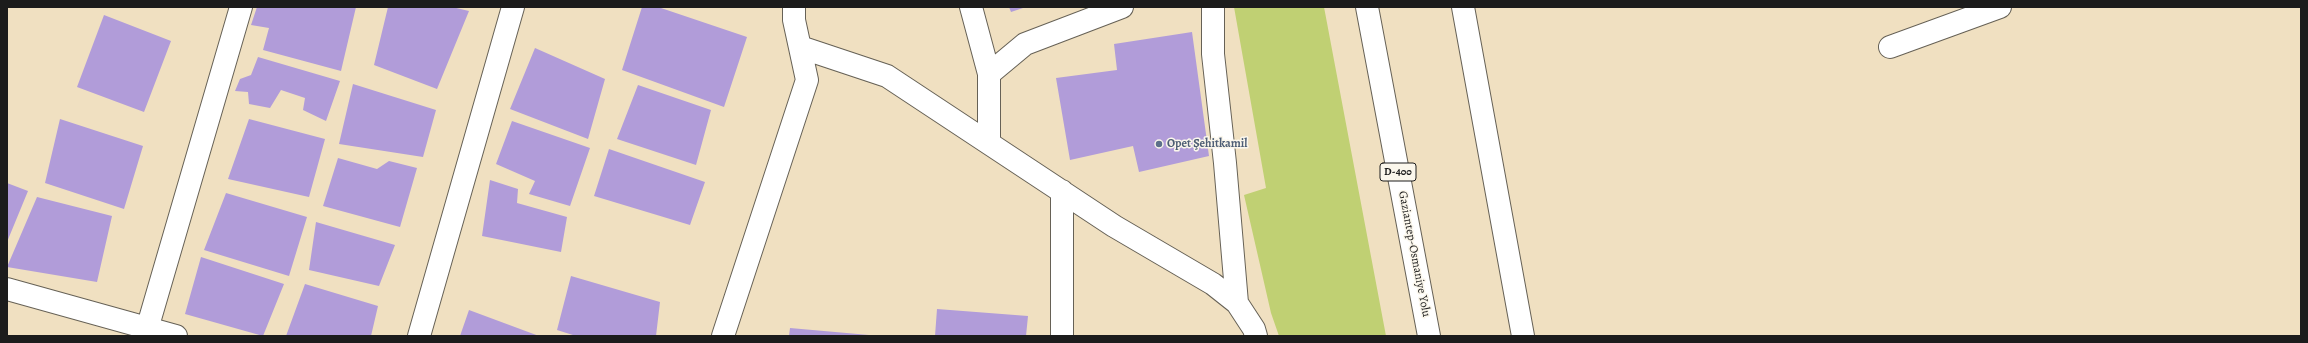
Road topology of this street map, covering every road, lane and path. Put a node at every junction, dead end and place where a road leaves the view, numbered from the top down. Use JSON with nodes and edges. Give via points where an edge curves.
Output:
{"nodes":[{"id":1,"x":241,"y":7,"type":"edge"},
{"id":2,"x":513,"y":7,"type":"edge"},
{"id":3,"x":794,"y":7,"type":"edge"},
{"id":4,"x":971,"y":7,"type":"edge"},
{"id":5,"x":1122,"y":7,"type":"edge"},
{"id":6,"x":1213,"y":7,"type":"edge"},
{"id":7,"x":1367,"y":7,"type":"edge"},
{"id":8,"x":1463,"y":7,"type":"edge"},
{"id":9,"x":2000,"y":7,"type":"edge"},
{"id":10,"x":800,"y":47,"type":"junction"},
{"id":11,"x":1890,"y":47,"type":"dead end"},
{"id":12,"x":989,"y":74,"type":"junction"},
{"id":13,"x":989,"y":143,"type":"junction"},
{"id":14,"x":1062,"y":191,"type":"junction"},
{"id":15,"x":7,"y":289,"type":"edge"},
{"id":16,"x":1237,"y":303,"type":"junction"},
{"id":17,"x":146,"y":332,"type":"edge"},
{"id":18,"x":176,"y":336,"type":"edge"},
{"id":19,"x":419,"y":336,"type":"edge"},
{"id":20,"x":723,"y":336,"type":"edge"},
{"id":21,"x":1062,"y":336,"type":"edge"},
{"id":22,"x":1256,"y":336,"type":"edge"},
{"id":23,"x":1429,"y":336,"type":"edge"},
{"id":24,"x":1523,"y":336,"type":"edge"}],
"edges":[{"from":1,"to":17,"type":"main road"},
{"from":2,"to":19,"type":"main road"},
{"from":3,"to":10,"type":"main road"},
{"from":4,"to":12,"type":"main road"},
{"from":5,"to":12,"type":"main road","via":[[1024,44]]},
{"from":6,"to":16,"type":"main road","via":[[1213,54]]},
{"from":7,"to":23,"type":"main road","name":"Gaziantep-Osmaniye Yolu","number":"D-400"},
{"from":8,"to":24,"type":"main road"},
{"from":9,"to":11,"type":"main road"},
{"from":10,"to":13,"type":"main road","via":[[887,76]]},
{"from":10,"to":20,"type":"main road","via":[[807,80]]},
{"from":12,"to":13,"type":"main road"},
{"from":13,"to":14,"type":"main road"},
{"from":14,"to":16,"type":"main road","via":[[1114,226],[1213,284]]},
{"from":14,"to":21,"type":"main road"},
{"from":15,"to":17,"type":"main road"},
{"from":16,"to":22,"type":"main road"},
{"from":17,"to":18,"type":"main road"}]}
